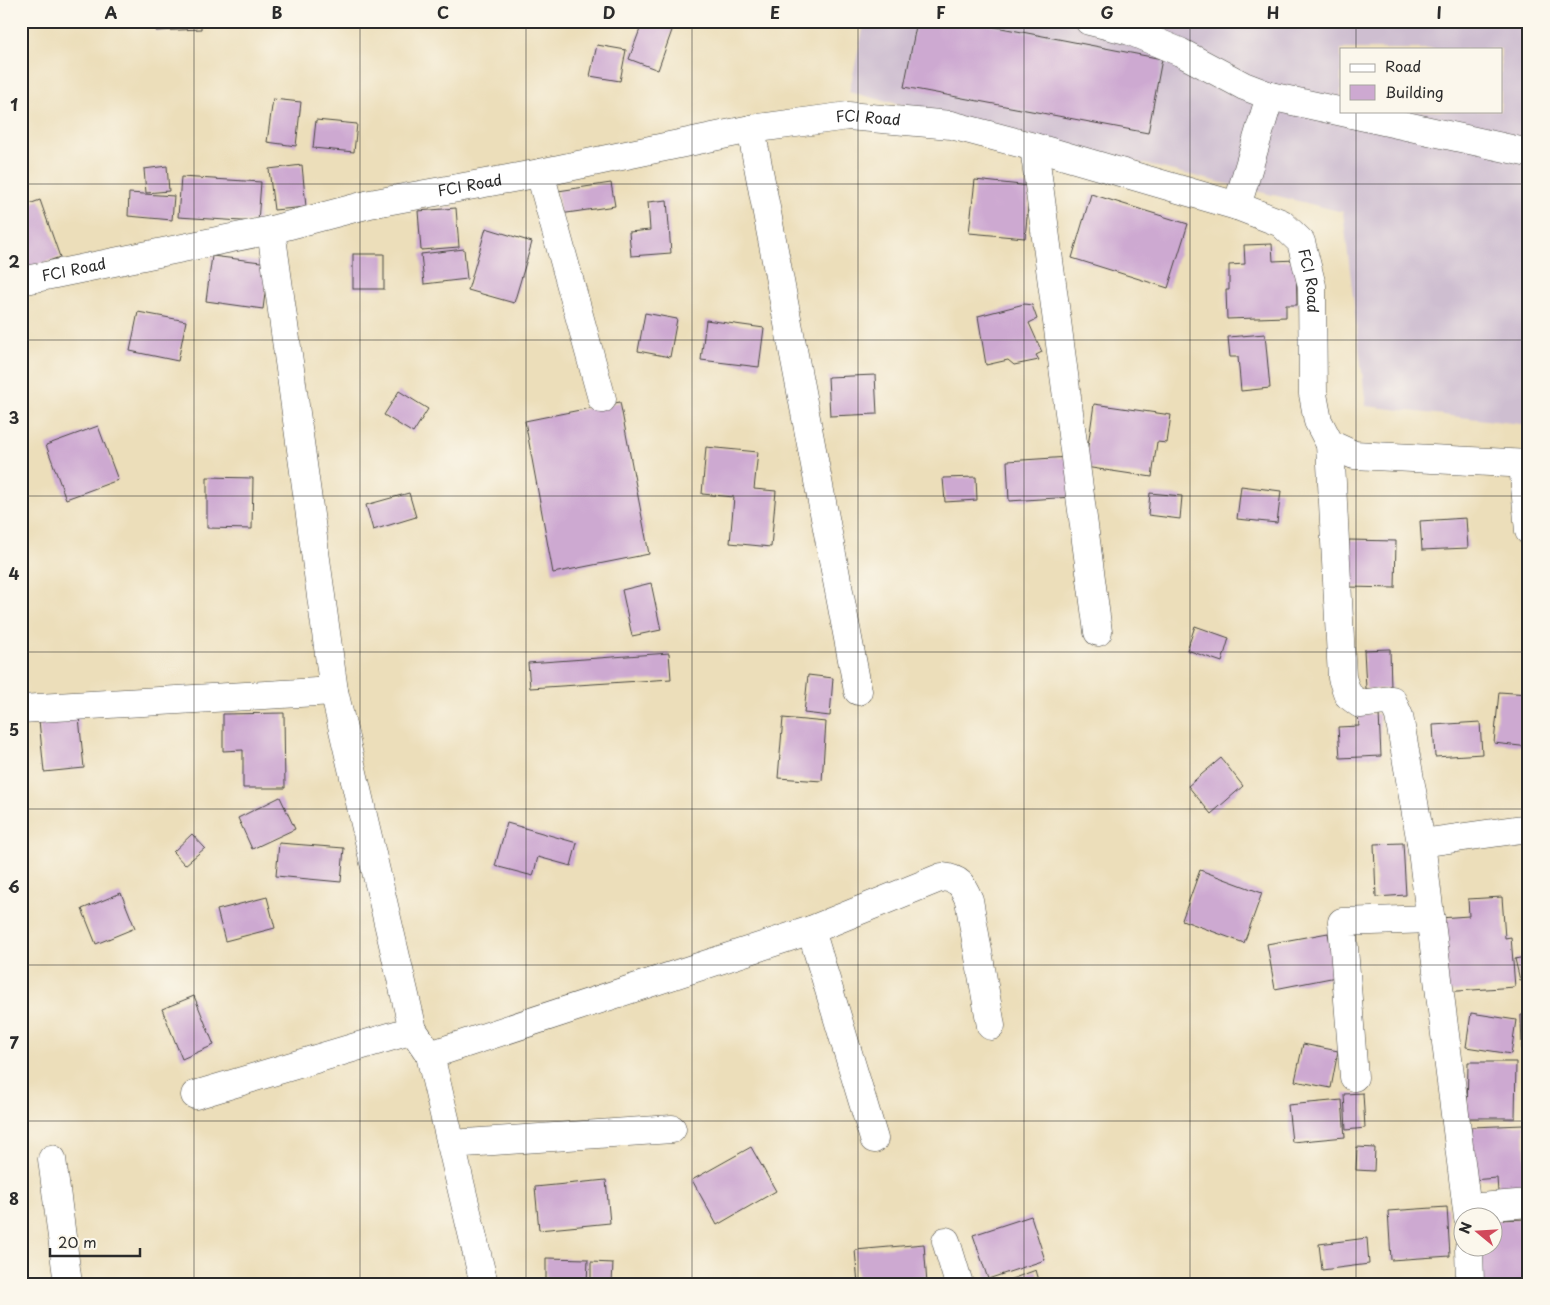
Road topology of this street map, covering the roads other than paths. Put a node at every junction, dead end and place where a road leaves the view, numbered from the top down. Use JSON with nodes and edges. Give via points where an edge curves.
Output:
{"nodes":[{"id":1,"x":1089,"y":21,"type":"edge"},
{"id":2,"x":1270,"y":96,"type":"junction"},
{"id":3,"x":1340,"y":111,"type":"edge"},
{"id":4,"x":1343,"y":112,"type":"edge"},
{"id":5,"x":751,"y":129,"type":"junction"},
{"id":6,"x":1034,"y":147,"type":"junction"},
{"id":7,"x":1529,"y":153,"type":"edge"},
{"id":8,"x":540,"y":172,"type":"junction"},
{"id":9,"x":1237,"y":206,"type":"junction"},
{"id":10,"x":271,"y":230,"type":"junction"},
{"id":11,"x":21,"y":281,"type":"edge"},
{"id":12,"x":602,"y":399,"type":"dead end"},
{"id":13,"x":1330,"y":444,"type":"junction"},
{"id":14,"x":1526,"y":464,"type":"edge"},
{"id":15,"x":1529,"y":530,"type":"edge"},
{"id":16,"x":1098,"y":632,"type":"dead end"},
{"id":17,"x":334,"y":691,"type":"junction"},
{"id":18,"x":858,"y":691,"type":"dead end"},
{"id":19,"x":21,"y":709,"type":"edge"},
{"id":20,"x":1529,"y":828,"type":"edge"},
{"id":21,"x":1421,"y":844,"type":"junction"},
{"id":22,"x":1431,"y":919,"type":"junction"},
{"id":23,"x":811,"y":930,"type":"junction"},
{"id":24,"x":991,"y":1026,"type":"dead end"},
{"id":25,"x":413,"y":1030,"type":"junction"},
{"id":26,"x":430,"y":1055,"type":"junction"},
{"id":27,"x":1354,"y":1076,"type":"dead end"},
{"id":28,"x":195,"y":1094,"type":"dead end"},
{"id":29,"x":672,"y":1129,"type":"dead end"},
{"id":30,"x":874,"y":1139,"type":"dead end"},
{"id":31,"x":451,"y":1144,"type":"junction"},
{"id":32,"x":52,"y":1159,"type":"dead end"},
{"id":33,"x":1529,"y":1203,"type":"edge"},
{"id":34,"x":1467,"y":1208,"type":"edge"},
{"id":35,"x":1498,"y":1208,"type":"edge"},
{"id":36,"x":946,"y":1242,"type":"dead end"},
{"id":37,"x":1469,"y":1258,"type":"edge"},
{"id":38,"x":68,"y":1284,"type":"edge"},
{"id":39,"x":484,"y":1284,"type":"edge"},
{"id":40,"x":959,"y":1284,"type":"edge"},
{"id":41,"x":1470,"y":1284,"type":"edge"}],
"edges":[{"from":1,"to":2,"type":"street","via":[[1130,31]]},
{"from":2,"to":3,"type":"street"},
{"from":2,"to":9,"type":"street"},
{"from":4,"to":7,"type":"street"},
{"from":5,"to":6,"type":"street","name":"FCI Road","via":[[848,116],[951,125]]},
{"from":5,"to":8,"type":"street","name":"FCI Road"},
{"from":5,"to":18,"type":"street"},
{"from":6,"to":9,"type":"street","name":"FCI Road"},
{"from":6,"to":16,"type":"street"},
{"from":8,"to":10,"type":"street","name":"FCI Road","via":[[370,204]]},
{"from":8,"to":12,"type":"street"},
{"from":9,"to":13,"type":"street","name":"FCI Road","via":[[1281,223],[1301,242],[1312,286],[1313,394],[1318,421]]},
{"from":10,"to":11,"type":"street","name":"FCI Road"},
{"from":10,"to":17,"type":"street"},
{"from":13,"to":14,"type":"street","via":[[1354,455]]},
{"from":13,"to":21,"type":"street","via":[[1342,678],[1348,696],[1360,704],[1392,700],[1399,716]]},
{"from":14,"to":15,"type":"street"},
{"from":17,"to":19,"type":"street"},
{"from":17,"to":25,"type":"street"},
{"from":20,"to":21,"type":"street"},
{"from":21,"to":22,"type":"street"},
{"from":22,"to":27,"type":"street","via":[[1342,922]]},
{"from":22,"to":34,"type":"street"},
{"from":23,"to":24,"type":"street","via":[[942,877],[952,878],[963,887],[969,900]]},
{"from":23,"to":26,"type":"street"},
{"from":23,"to":30,"type":"street"},
{"from":25,"to":26,"type":"street"},
{"from":25,"to":28,"type":"street"},
{"from":26,"to":31,"type":"street"},
{"from":29,"to":31,"type":"street"},
{"from":31,"to":39,"type":"street"},
{"from":32,"to":38,"type":"street"},
{"from":33,"to":35,"type":"street"},
{"from":36,"to":40,"type":"street"},
{"from":37,"to":41,"type":"street"}]}
